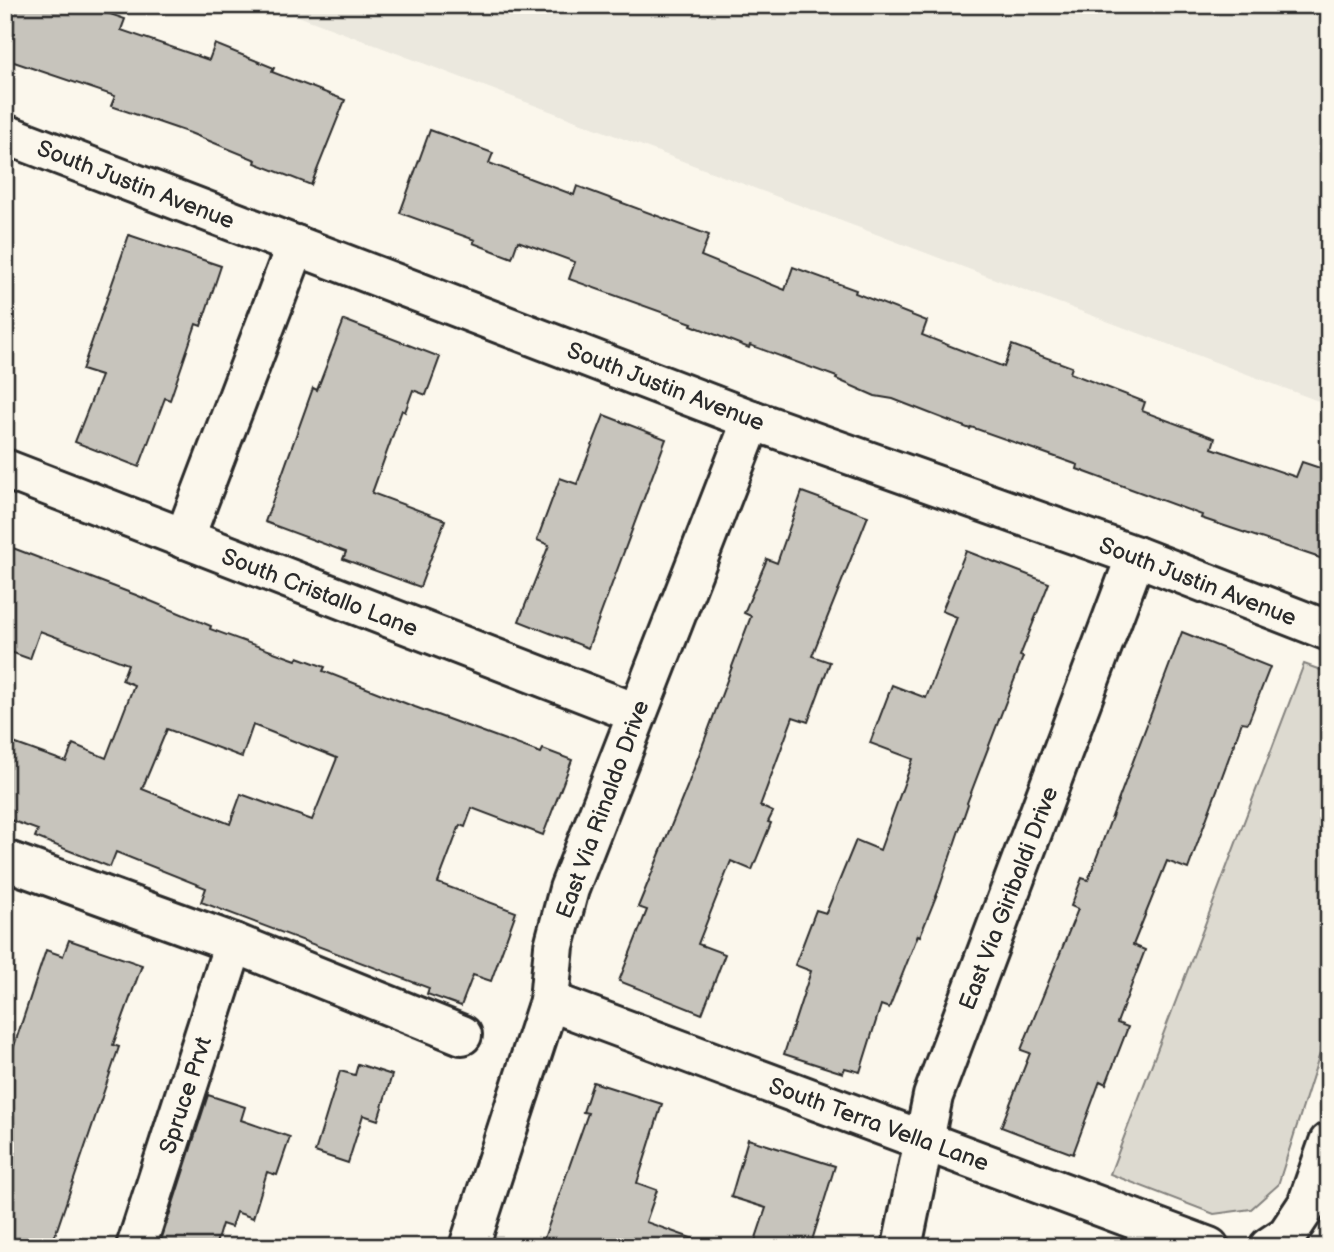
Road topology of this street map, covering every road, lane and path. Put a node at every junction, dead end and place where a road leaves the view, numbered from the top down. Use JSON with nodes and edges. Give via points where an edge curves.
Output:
{"nodes":[{"id":1,"x":5,"y":134,"type":"edge"},
{"id":2,"x":296,"y":245,"type":"junction"},
{"id":3,"x":752,"y":420,"type":"junction"},
{"id":4,"x":5,"y":469,"type":"edge"},
{"id":5,"x":184,"y":539,"type":"junction"},
{"id":6,"x":1136,"y":556,"type":"junction"},
{"id":7,"x":1329,"y":631,"type":"edge"},
{"id":8,"x":636,"y":713,"type":"junction"},
{"id":9,"x":5,"y":860,"type":"edge"},
{"id":10,"x":233,"y":943,"type":"junction"},
{"id":11,"x":549,"y":1000,"type":"junction"},
{"id":12,"x":462,"y":1035,"type":"dead end"},
{"id":13,"x":922,"y":1140,"type":"junction"},
{"id":14,"x":1326,"y":1157,"type":"edge"},
{"id":15,"x":1318,"y":1208,"type":"edge"},
{"id":16,"x":136,"y":1247,"type":"edge"},
{"id":17,"x":469,"y":1247,"type":"edge"},
{"id":18,"x":902,"y":1247,"type":"edge"},
{"id":19,"x":1209,"y":1247,"type":"edge"},
{"id":20,"x":1269,"y":1247,"type":"edge"}],
"edges":[{"from":1,"to":2,"type":"street","name":"South Justin Avenue"},
{"from":2,"to":3,"type":"street","name":"South Justin Avenue"},
{"from":2,"to":5,"type":"street"},
{"from":3,"to":6,"type":"street","name":"South Justin Avenue"},
{"from":3,"to":8,"type":"street","name":"East Via Rinaldo Drive"},
{"from":4,"to":5,"type":"street","name":"South Cristallo Lane"},
{"from":5,"to":8,"type":"street","name":"South Cristallo Lane"},
{"from":6,"to":7,"type":"street","name":"South Justin Avenue"},
{"from":6,"to":13,"type":"street","name":"East Via Giribaldi Drive","via":[[933,1096]]},
{"from":8,"to":11,"type":"street","name":"East Via Rinaldo Drive","via":[[569,888],[554,946]]},
{"from":9,"to":10,"type":"street"},
{"from":10,"to":12,"type":"street"},
{"from":10,"to":16,"type":"street","name":"Spruce Prvt"},
{"from":11,"to":13,"type":"street","name":"South Terra Vella Lane"},
{"from":11,"to":17,"type":"street","name":"East Via Rinaldo Drive"},
{"from":13,"to":18,"type":"street","name":"East Via Giribaldi Drive"},
{"from":13,"to":19,"type":"street","name":"South Terra Vella Lane"},
{"from":14,"to":15,"type":"street"},
{"from":15,"to":20,"type":"street"}]}
